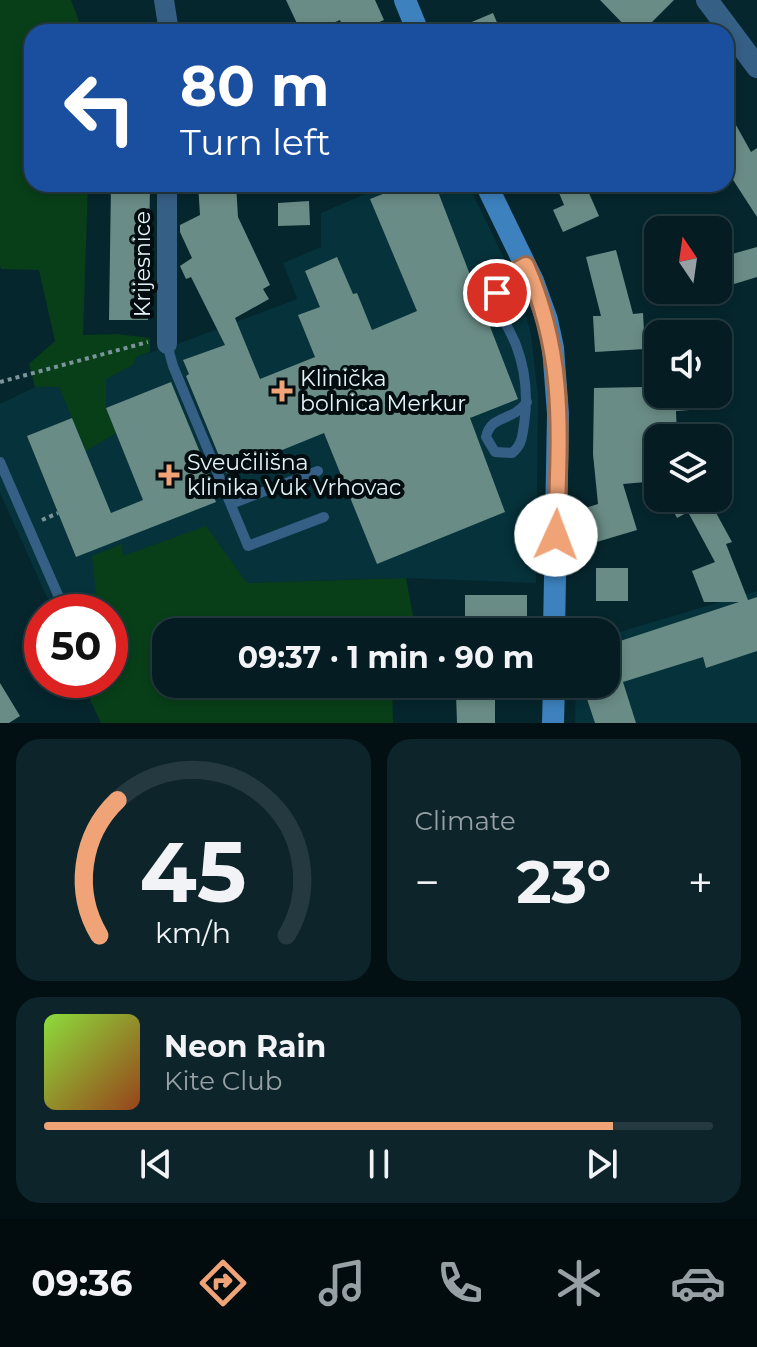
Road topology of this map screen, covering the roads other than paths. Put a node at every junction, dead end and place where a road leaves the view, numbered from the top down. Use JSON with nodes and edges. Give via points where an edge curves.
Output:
{"nodes":[{"id":1,"x":164,"y":0,"type":"edge"},
{"id":2,"x":405,"y":0,"type":"edge"},
{"id":3,"x":707,"y":0,"type":"edge"},
{"id":4,"x":168,"y":24,"type":"edge"},
{"id":5,"x":415,"y":24,"type":"edge"},
{"id":6,"x":725,"y":24,"type":"edge"},
{"id":7,"x":734,"y":36,"type":"edge"},
{"id":8,"x":757,"y":67,"type":"edge"},
{"id":9,"x":167,"y":192,"type":"edge"},
{"id":10,"x":490,"y":192,"type":"edge"},
{"id":11,"x":526,"y":265,"type":"junction"},
{"id":12,"x":159,"y":343,"type":"joint"},
{"id":13,"x":527,"y":402,"type":"junction"},
{"id":14,"x":0,"y":462,"type":"edge"},
{"id":15,"x":318,"y":471,"type":"dead end"},
{"id":16,"x":231,"y":504,"type":"junction"},
{"id":17,"x":324,"y":517,"type":"dead end"},
{"id":18,"x":58,"y":594,"type":"edge"},
{"id":19,"x":554,"y":618,"type":"edge"},
{"id":20,"x":554,"y":698,"type":"edge"},
{"id":21,"x":553,"y":723,"type":"edge"}],
"edges":[{"from":1,"to":4,"type":"street"},
{"from":2,"to":5,"type":"main road"},
{"from":3,"to":6,"type":"street"},
{"from":7,"to":8,"type":"street"},
{"from":9,"to":12,"type":"street","name":"Krijesnice"},
{"from":10,"to":11,"type":"main road"},
{"from":11,"to":13,"type":"lane","via":[[506,276],[497,293],[516,345]]},
{"from":11,"to":19,"type":"main road","via":[[547,320],[557,374]]},
{"from":12,"to":16,"type":"lane"},
{"from":13,"to":13,"type":"lane","via":[[517,450],[495,452],[487,443],[489,426],[515,416]]},
{"from":14,"to":18,"type":"lane"},
{"from":15,"to":16,"type":"lane"},
{"from":16,"to":17,"type":"lane","via":[[248,546]]},
{"from":20,"to":21,"type":"main road"}]}
